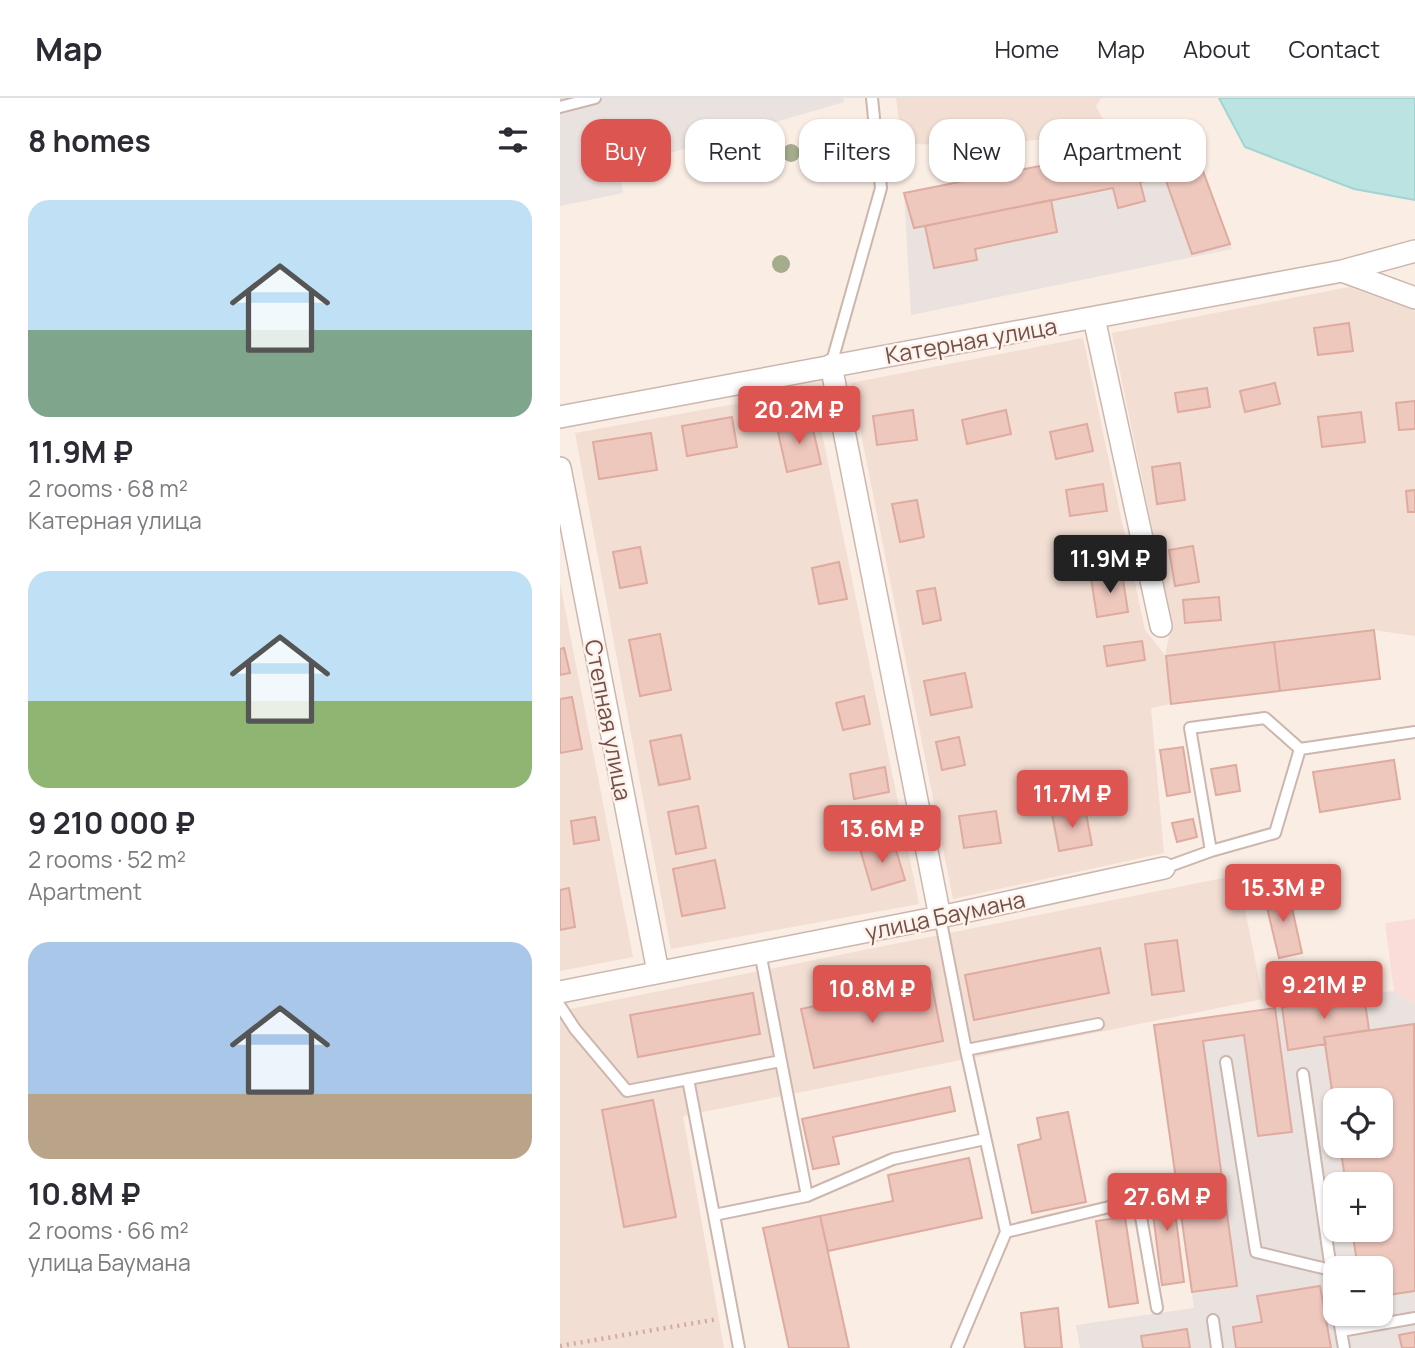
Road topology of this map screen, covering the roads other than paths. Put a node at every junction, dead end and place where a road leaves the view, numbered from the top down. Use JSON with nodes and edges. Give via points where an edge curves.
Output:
{"nodes":[{"id":1,"x":596,"y":98,"type":"edge"},
{"id":2,"x":872,"y":98,"type":"edge"},
{"id":3,"x":560,"y":107,"type":"edge"},
{"id":4,"x":1415,"y":251,"type":"edge"},
{"id":5,"x":1342,"y":271,"type":"junction"},
{"id":6,"x":1415,"y":298,"type":"edge"},
{"id":7,"x":1094,"y":318,"type":"junction"},
{"id":8,"x":831,"y":365,"type":"junction"},
{"id":9,"x":560,"y":417,"type":"edge"},
{"id":10,"x":560,"y":468,"type":"edge"},
{"id":11,"x":1161,"y":626,"type":"dead end"},
{"id":12,"x":1415,"y":732,"type":"edge"},
{"id":13,"x":1300,"y":749,"type":"junction"},
{"id":14,"x":1211,"y":851,"type":"junction"},
{"id":15,"x":1164,"y":868,"type":"joint"},
{"id":16,"x":940,"y":917,"type":"junction"},
{"id":17,"x":760,"y":952,"type":"junction"},
{"id":18,"x":658,"y":972,"type":"junction"},
{"id":19,"x":560,"y":992,"type":"edge"},
{"id":20,"x":560,"y":1006,"type":"edge"},
{"id":21,"x":1098,"y":1024,"type":"dead end"},
{"id":22,"x":966,"y":1050,"type":"junction"},
{"id":23,"x":781,"y":1061,"type":"junction"},
{"id":24,"x":1226,"y":1062,"type":"dead end"},
{"id":25,"x":1303,"y":1074,"type":"dead end"},
{"id":26,"x":688,"y":1079,"type":"junction"},
{"id":27,"x":985,"y":1139,"type":"junction"},
{"id":28,"x":807,"y":1196,"type":"junction"},
{"id":29,"x":714,"y":1216,"type":"junction"},
{"id":30,"x":1006,"y":1232,"type":"junction"},
{"id":31,"x":1329,"y":1256,"type":"edge"},
{"id":32,"x":1323,"y":1268,"type":"edge"},
{"id":33,"x":1157,"y":1308,"type":"dead end"},
{"id":34,"x":1415,"y":1318,"type":"edge"},
{"id":35,"x":1213,"y":1320,"type":"dead end"},
{"id":36,"x":1340,"y":1326,"type":"edge"},
{"id":37,"x":1341,"y":1331,"type":"junction"},
{"id":38,"x":739,"y":1348,"type":"edge"},
{"id":39,"x":957,"y":1348,"type":"edge"},
{"id":40,"x":1217,"y":1348,"type":"edge"},
{"id":41,"x":1344,"y":1348,"type":"edge"}],
"edges":[{"from":1,"to":3,"type":"lane"},
{"from":2,"to":8,"type":"lane","via":[[881,188]]},
{"from":4,"to":5,"type":"street","name":"Катерная улица"},
{"from":5,"to":6,"type":"street"},
{"from":5,"to":7,"type":"street","name":"Катерная улица"},
{"from":7,"to":8,"type":"street","name":"Катерная улица"},
{"from":7,"to":11,"type":"street"},
{"from":8,"to":9,"type":"street","name":"Катерная улица"},
{"from":8,"to":16,"type":"street"},
{"from":10,"to":18,"type":"street","name":"Степная улица"},
{"from":12,"to":13,"type":"lane"},
{"from":13,"to":14,"type":"lane","via":[[1275,833]]},
{"from":13,"to":14,"type":"lane","via":[[1265,718],[1190,728]]},
{"from":14,"to":15,"type":"lane"},
{"from":15,"to":16,"type":"street","name":"улица Баумана"},
{"from":16,"to":17,"type":"street","name":"улица Баумана"},
{"from":16,"to":22,"type":"lane"},
{"from":17,"to":18,"type":"street","name":"улица Баумана"},
{"from":17,"to":23,"type":"lane"},
{"from":18,"to":19,"type":"street","name":"улица Баумана"},
{"from":20,"to":26,"type":"lane","via":[[627,1091]]},
{"from":21,"to":22,"type":"lane"},
{"from":22,"to":27,"type":"lane"},
{"from":23,"to":26,"type":"lane"},
{"from":23,"to":28,"type":"lane"},
{"from":24,"to":32,"type":"lane","via":[[1256,1252]]},
{"from":25,"to":31,"type":"lane"},
{"from":26,"to":29,"type":"lane"},
{"from":27,"to":28,"type":"lane","via":[[892,1158]]},
{"from":27,"to":30,"type":"lane"},
{"from":28,"to":29,"type":"lane"},
{"from":29,"to":38,"type":"lane"},
{"from":30,"to":33,"type":"lane","via":[[1138,1200]]},
{"from":30,"to":39,"type":"lane"},
{"from":34,"to":37,"type":"lane"},
{"from":35,"to":40,"type":"lane"},
{"from":36,"to":37,"type":"lane"},
{"from":37,"to":41,"type":"lane"}]}
